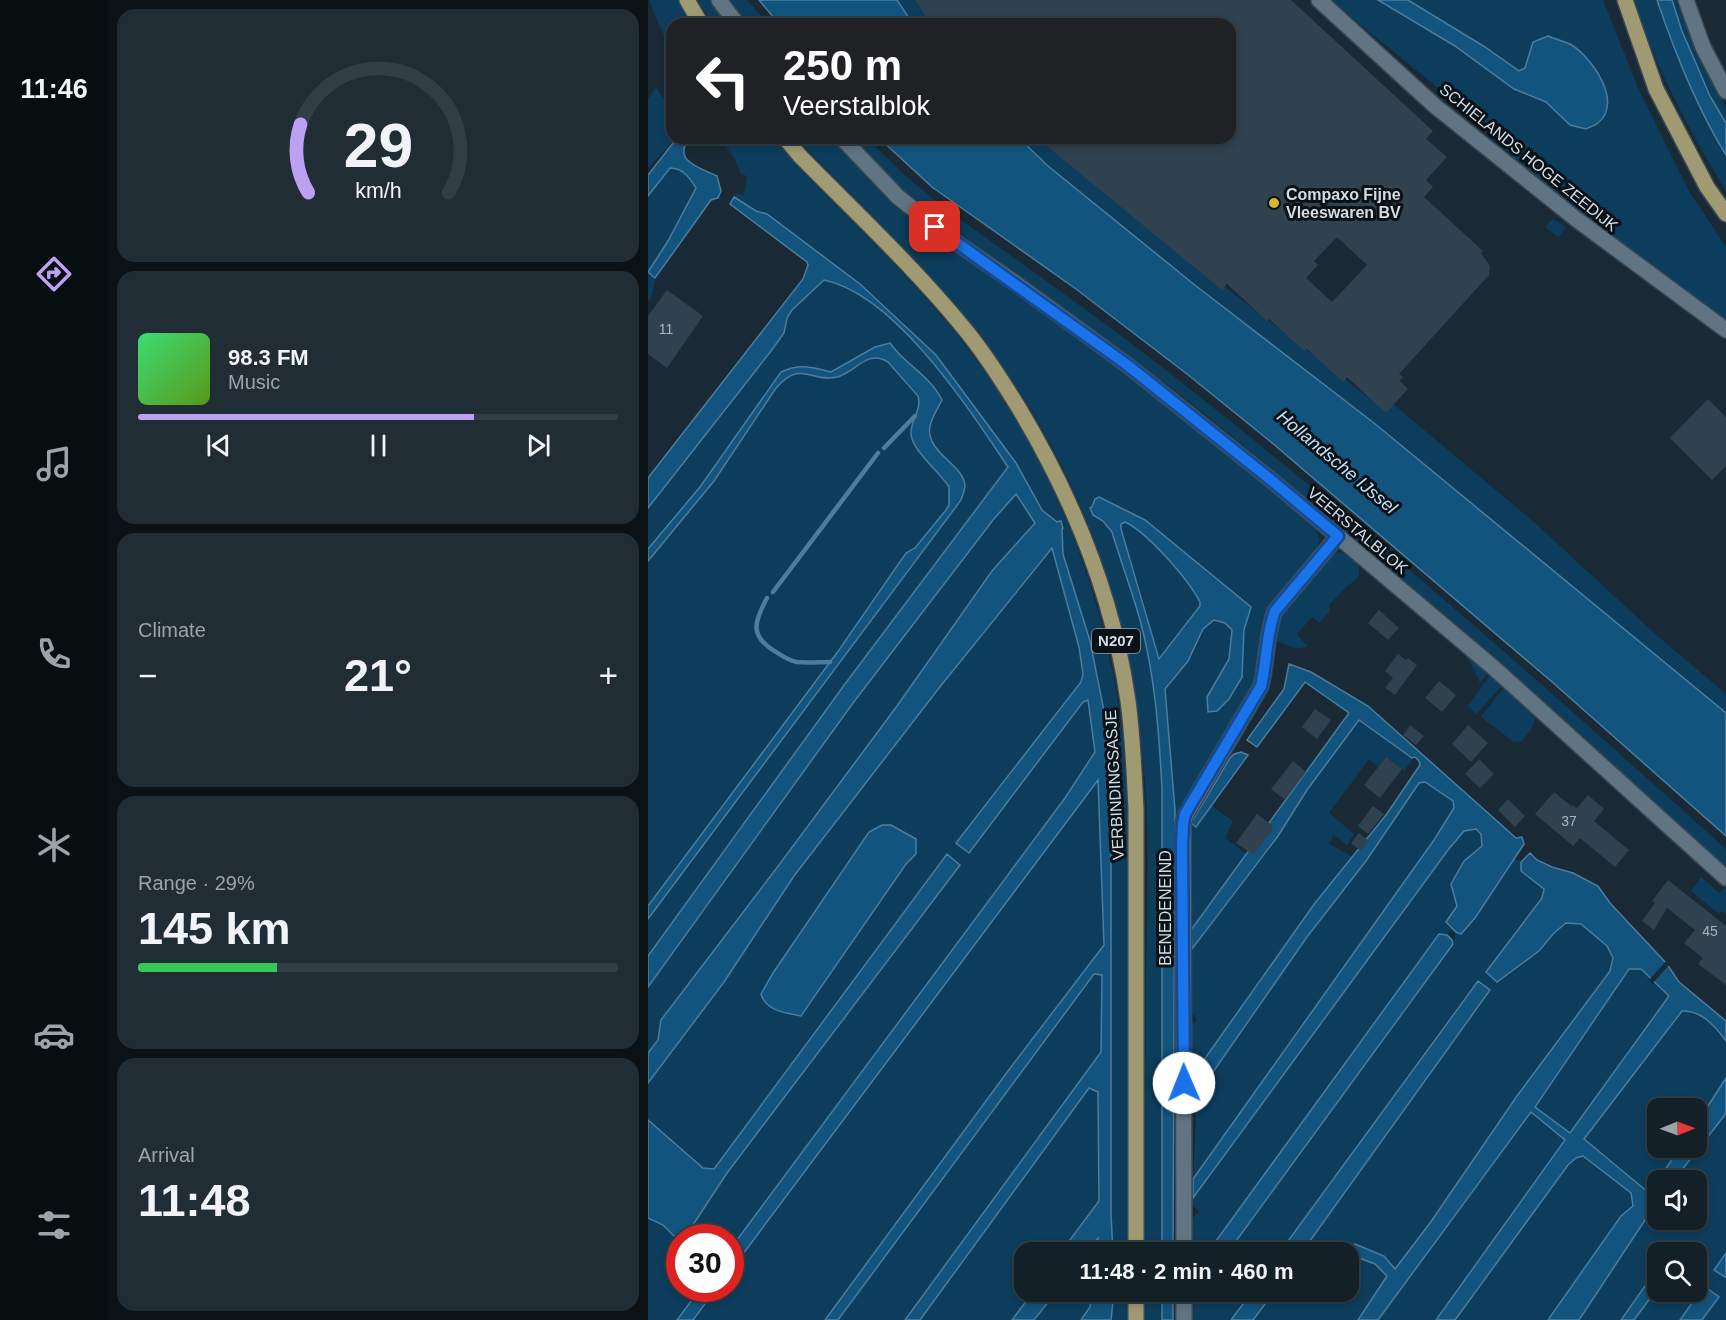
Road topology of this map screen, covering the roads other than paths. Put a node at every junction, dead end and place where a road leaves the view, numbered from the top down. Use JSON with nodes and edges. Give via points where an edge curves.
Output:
{"nodes":[{"id":1,"x":687,"y":0,"type":"edge"},
{"id":2,"x":719,"y":0,"type":"edge"},
{"id":3,"x":1319,"y":0,"type":"edge"},
{"id":4,"x":1625,"y":0,"type":"edge"},
{"id":5,"x":1686,"y":0,"type":"edge"},
{"id":6,"x":698,"y":18,"type":"edge"},
{"id":7,"x":732,"y":18,"type":"edge"},
{"id":8,"x":1726,"y":91,"type":"edge"},
{"id":9,"x":790,"y":144,"type":"edge"},
{"id":10,"x":848,"y":144,"type":"edge"},
{"id":11,"x":1726,"y":214,"type":"edge"},
{"id":12,"x":1726,"y":330,"type":"edge"},
{"id":13,"x":1338,"y":536,"type":"junction"},
{"id":14,"x":1726,"y":878,"type":"edge"},
{"id":15,"x":1136,"y":1242,"type":"edge"},
{"id":16,"x":1184,"y":1242,"type":"edge"},
{"id":17,"x":1136,"y":1302,"type":"edge"},
{"id":18,"x":1184,"y":1302,"type":"edge"},
{"id":19,"x":1136,"y":1320,"type":"edge"},
{"id":20,"x":1184,"y":1320,"type":"edge"}],
"edges":[{"from":1,"to":6,"type":"main road"},
{"from":2,"to":7,"type":"street"},
{"from":3,"to":12,"type":"street","name":"SCHIELANDS HOGE ZEEDIJK","via":[[1444,113],[1576,219]]},
{"from":4,"to":11,"type":"main road","via":[[1656,89],[1707,188]]},
{"from":5,"to":8,"type":"street","via":[[1703,47]]},
{"from":9,"to":15,"type":"main road","name":"VERBINDINGSASJE","number":"N207","via":[[930,289],[965,328],[1002,380],[1064,489],[1103,591],[1123,676],[1133,750]]},
{"from":10,"to":13,"type":"street","name":"VEERSTALBLOK","via":[[898,197],[954,242],[1126,364]]},
{"from":13,"to":14,"type":"street","name":"VEERSTALBLOK","via":[[1501,674]]},
{"from":13,"to":16,"type":"street","name":"BENEDENEIND","via":[[1275,611],[1261,686],[1185,814]]},
{"from":17,"to":19,"type":"main road"},
{"from":18,"to":20,"type":"street"}]}
